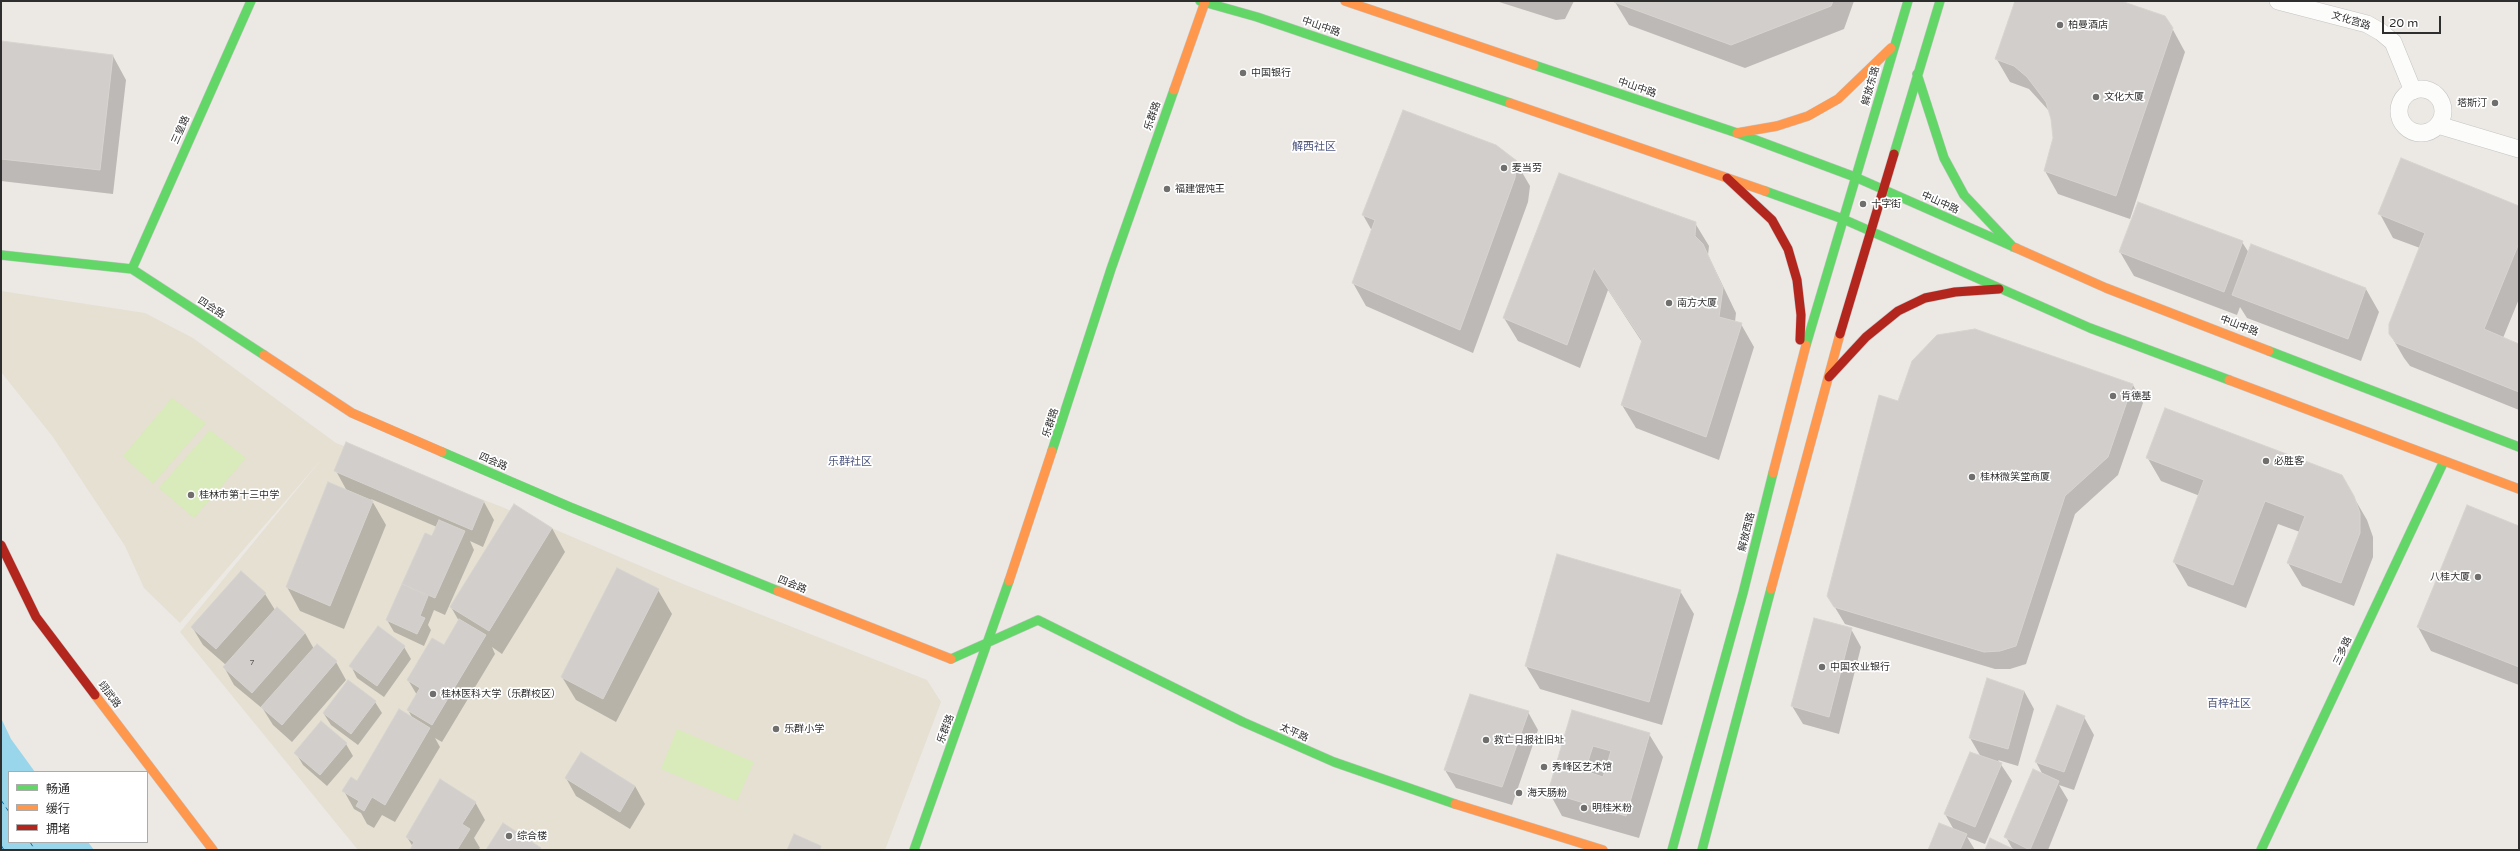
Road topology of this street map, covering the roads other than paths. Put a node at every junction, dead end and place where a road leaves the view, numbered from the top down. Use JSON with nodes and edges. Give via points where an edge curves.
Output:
{"nodes":[{"id":1,"x":251,"y":1,"type":"edge"},
{"id":2,"x":1345,"y":1,"type":"edge"},
{"id":3,"x":1908,"y":1,"type":"edge"},
{"id":4,"x":1940,"y":1,"type":"edge"},
{"id":5,"x":2278,"y":1,"type":"edge"},
{"id":6,"x":1202,"y":2,"type":"edge"},
{"id":7,"x":1894,"y":44,"type":"junction"},
{"id":8,"x":1917,"y":74,"type":"junction"},
{"id":9,"x":2413,"y":91,"type":"junction"},
{"id":10,"x":2438,"y":125,"type":"junction"},
{"id":11,"x":1737,"y":133,"type":"junction"},
{"id":12,"x":2519,"y":149,"type":"edge"},
{"id":13,"x":1724,"y":176,"type":"junction"},
{"id":14,"x":1855,"y":177,"type":"junction"},
{"id":15,"x":1882,"y":189,"type":"junction"},
{"id":16,"x":1843,"y":219,"type":"junction"},
{"id":17,"x":1870,"y":232,"type":"junction"},
{"id":18,"x":2015,"y":250,"type":"junction"},
{"id":19,"x":1,"y":255,"type":"edge"},
{"id":20,"x":132,"y":269,"type":"junction"},
{"id":21,"x":1999,"y":289,"type":"junction"},
{"id":22,"x":1800,"y":366,"type":"junction"},
{"id":23,"x":1827,"y":379,"type":"junction"},
{"id":24,"x":2519,"y":447,"type":"edge"},
{"id":25,"x":2444,"y":461,"type":"junction"},
{"id":26,"x":2519,"y":489,"type":"edge"},
{"id":27,"x":1,"y":545,"type":"edge"},
{"id":28,"x":990,"y":641,"type":"junction"},
{"id":29,"x":213,"y":850,"type":"edge"},
{"id":30,"x":914,"y":850,"type":"edge"},
{"id":31,"x":1604,"y":850,"type":"edge"},
{"id":32,"x":1672,"y":850,"type":"edge"},
{"id":33,"x":1702,"y":850,"type":"edge"},
{"id":34,"x":2261,"y":850,"type":"edge"}],
"edges":[{"from":1,"to":20,"type":"main road","name":"三皇路"},
{"from":2,"to":11,"type":"main road","name":"中山中路"},
{"from":3,"to":7,"type":"main road","name":"解放东路"},
{"from":4,"to":8,"type":"main road"},
{"from":5,"to":9,"type":"street","name":"文化宫路","via":[[2367,24],[2382,32],[2393,42]]},
{"from":6,"to":13,"type":"main road","name":"中山中路","via":[[1264,19]]},
{"from":6,"to":28,"type":"main road","name":"乐群路","via":[[1111,269]]},
{"from":7,"to":11,"type":"main road","via":[[1838,99],[1808,116],[1777,126]]},
{"from":7,"to":14,"type":"main road","name":"解放东路"},
{"from":8,"to":15,"type":"main road"},
{"from":8,"to":18,"type":"main road","via":[[1944,158],[1964,195]]},
{"from":9,"to":10,"type":"street","via":[[2428,90],[2439,99],[2443,112]]},
{"from":9,"to":10,"type":"street","via":[[2402,101],[2399,108],[2402,122],[2407,128],[2420,134]]},
{"from":10,"to":12,"type":"street"},
{"from":11,"to":14,"type":"main road","name":"中山中路"},
{"from":13,"to":16,"type":"main road","name":"中山中路"},
{"from":13,"to":22,"type":"main road","via":[[1772,220],[1788,248],[1797,280],[1801,316]]},
{"from":14,"to":15,"type":"main road","name":"中山中路"},
{"from":14,"to":16,"type":"main road","name":"解放东路"},
{"from":15,"to":17,"type":"main road"},
{"from":15,"to":18,"type":"main road","name":"中山中路"},
{"from":16,"to":17,"type":"main road","name":"中山中路"},
{"from":16,"to":22,"type":"main road","name":"解放西路"},
{"from":17,"to":21,"type":"main road","name":"中山中路"},
{"from":17,"to":23,"type":"main road"},
{"from":18,"to":24,"type":"main road","name":"中山中路","via":[[2106,288]]},
{"from":19,"to":20,"type":"main road","name":"四会路"},
{"from":20,"to":28,"type":"main road","name":"四会路","via":[[352,413],[570,507],[949,660]]},
{"from":21,"to":23,"type":"main road","via":[[1955,292],[1932,297],[1898,311],[1866,337]]},
{"from":21,"to":25,"type":"main road","via":[[2090,328]]},
{"from":22,"to":32,"type":"main road","name":"解放西路"},
{"from":23,"to":33,"type":"main road"},
{"from":25,"to":26,"type":"main road"},
{"from":25,"to":34,"type":"main road","name":"三多路"},
{"from":27,"to":29,"type":"main road","name":"翊武路","via":[[36,617]]},
{"from":28,"to":30,"type":"main road","name":"乐群路"},
{"from":28,"to":31,"type":"main road","name":"太平路","via":[[1038,620],[1243,722],[1334,762],[1426,795]]}]}
